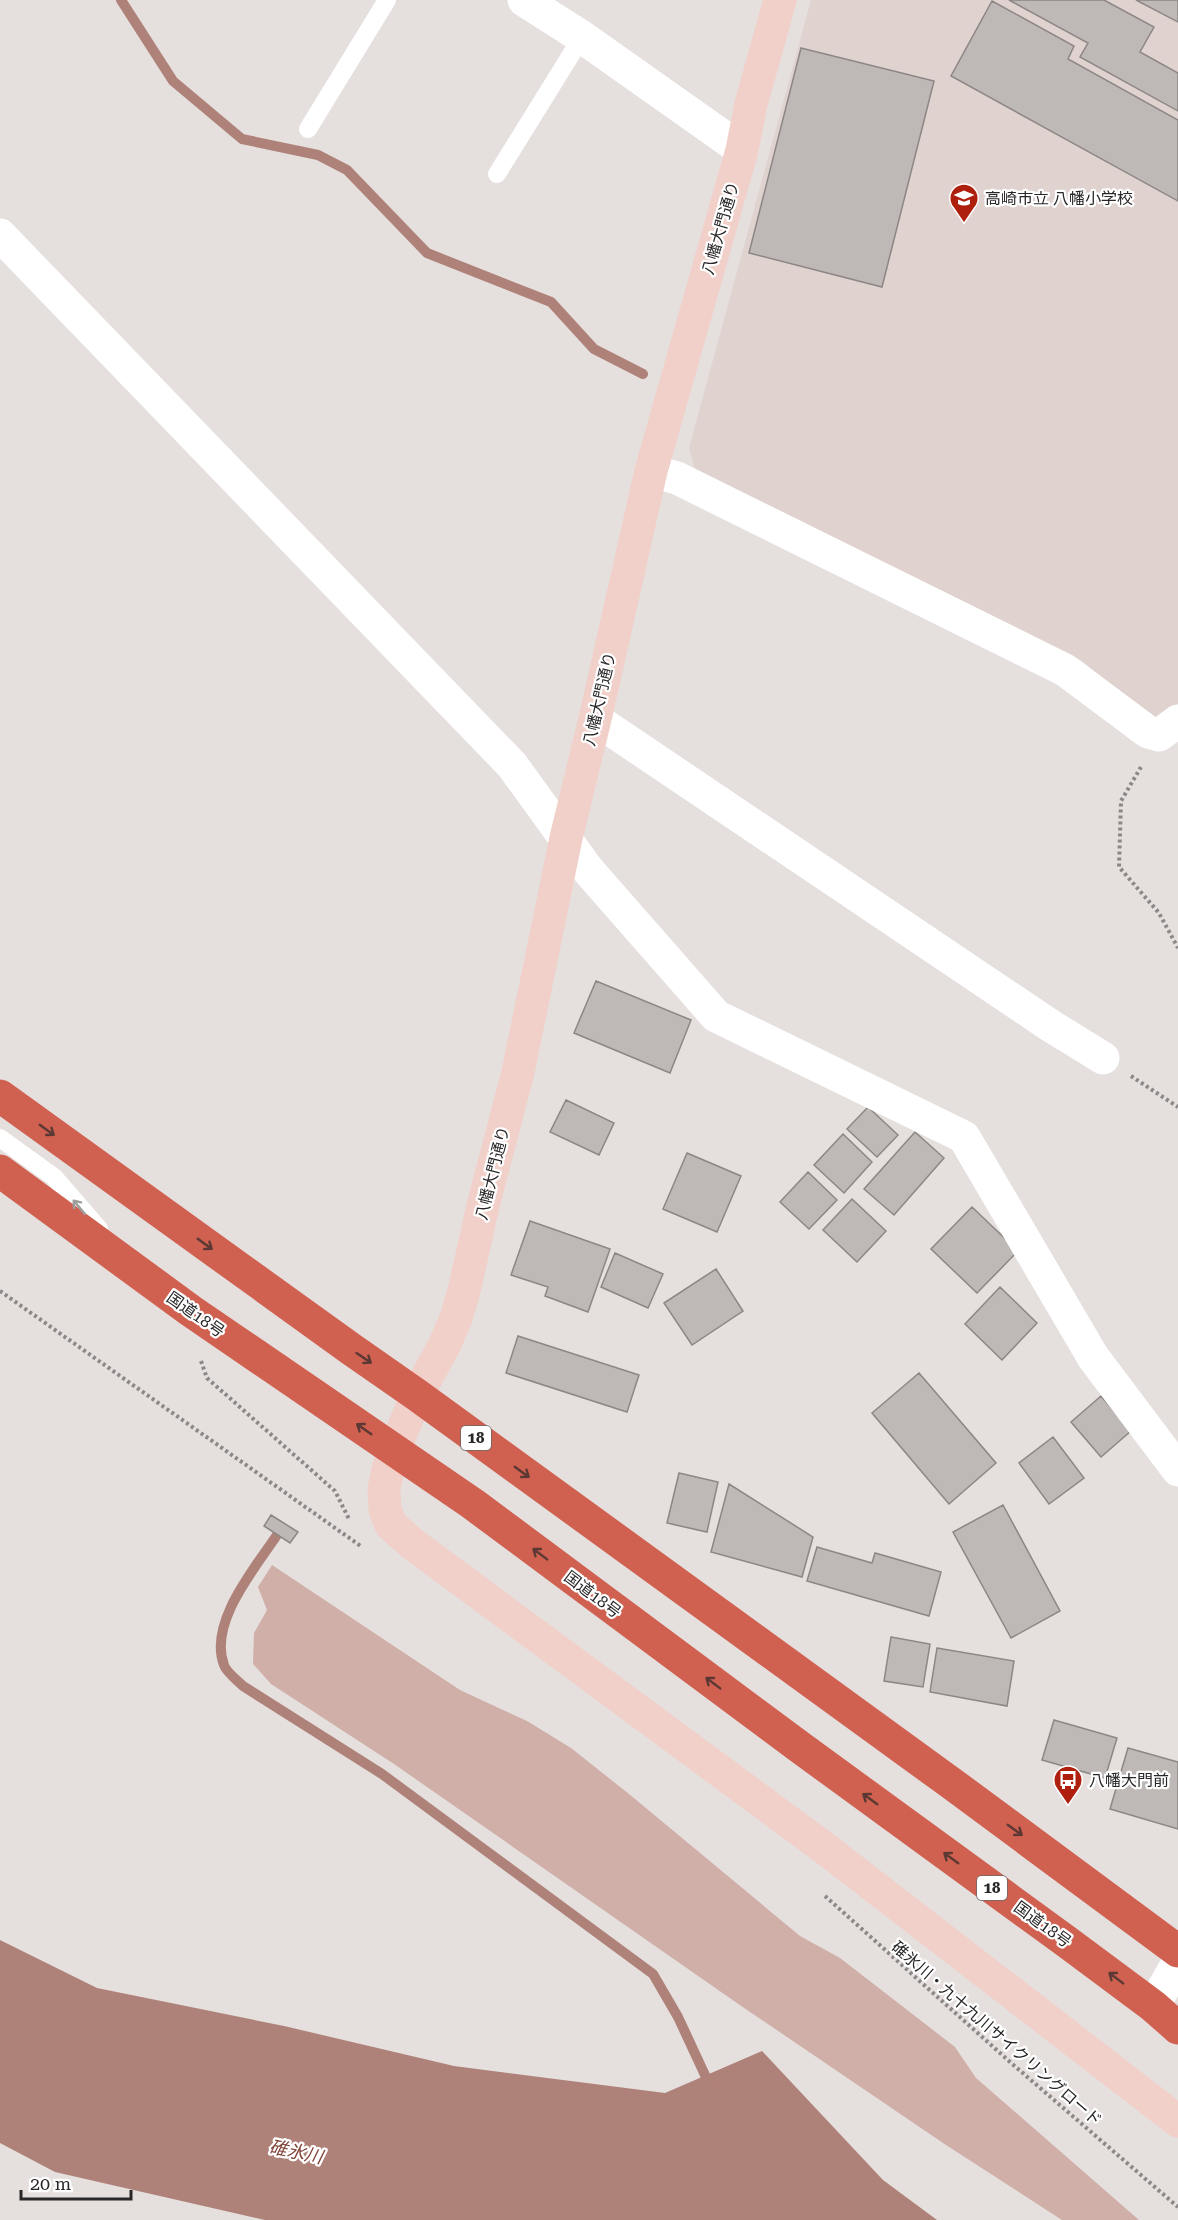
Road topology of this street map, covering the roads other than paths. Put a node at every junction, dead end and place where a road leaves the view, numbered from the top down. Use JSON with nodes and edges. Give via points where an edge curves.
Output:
{"nodes":[{"id":1,"x":387,"y":0,"type":"edge"},
{"id":2,"x":525,"y":0,"type":"edge"},
{"id":3,"x":780,"y":0,"type":"edge"},
{"id":4,"x":582,"y":37,"type":"junction"},
{"id":5,"x":308,"y":129,"type":"dead end"},
{"id":6,"x":742,"y":150,"type":"junction"},
{"id":7,"x":497,"y":174,"type":"dead end"},
{"id":8,"x":0,"y":235,"type":"edge"},
{"id":9,"x":651,"y":471,"type":"junction"},
{"id":10,"x":595,"y":719,"type":"junction"},
{"id":11,"x":1169,"y":728,"type":"edge"},
{"id":12,"x":566,"y":838,"type":"junction"},
{"id":13,"x":1103,"y":1058,"type":"road end"},
{"id":14,"x":0,"y":1096,"type":"edge"},
{"id":15,"x":0,"y":1138,"type":"edge"},
{"id":16,"x":0,"y":1171,"type":"edge"},
{"id":17,"x":131,"y":1267,"type":"junction"},
{"id":18,"x":417,"y":1395,"type":"junction"},
{"id":19,"x":393,"y":1450,"type":"junction"},
{"id":20,"x":1178,"y":1470,"type":"edge"},
{"id":21,"x":1178,"y":1951,"type":"edge"},
{"id":22,"x":1178,"y":1963,"type":"edge"},
{"id":23,"x":1153,"y":2006,"type":"junction"},
{"id":24,"x":1178,"y":2028,"type":"edge"},
{"id":25,"x":1178,"y":2121,"type":"edge"}],
"edges":[{"from":1,"to":5,"type":"lane"},
{"from":2,"to":4,"type":"street"},
{"from":3,"to":6,"type":"street","name":"八幡大門通り"},
{"from":4,"to":6,"type":"street"},
{"from":4,"to":7,"type":"lane"},
{"from":6,"to":9,"type":"street","name":"八幡大門通り"},
{"from":8,"to":12,"type":"street","via":[[512,765]]},
{"from":9,"to":10,"type":"street","name":"八幡大門通り"},
{"from":9,"to":11,"type":"street","via":[[677,478],[1065,670],[1148,732]]},
{"from":10,"to":12,"type":"street","name":"八幡大門通り"},
{"from":10,"to":13,"type":"street"},
{"from":12,"to":18,"type":"street","name":"八幡大門通り","via":[[518,1072],[464,1291],[444,1346]]},
{"from":12,"to":20,"type":"street","via":[[588,870],[716,1016],[964,1137],[1093,1357]]},
{"from":14,"to":18,"type":"highway","number":"18","one_way":true},
{"from":17,"to":15,"type":"lane","one_way":true,"via":[[54,1177]]},
{"from":16,"to":17,"type":"highway","name":"国道18号","number":"18"},
{"from":19,"to":17,"type":"highway","name":"国道18号","number":"18","one_way":true},
{"from":18,"to":19,"type":"street","name":"八幡大門通り"},
{"from":18,"to":21,"type":"highway","number":"18","one_way":true},
{"from":23,"to":19,"type":"highway","name":"国道18号","number":"18","one_way":true,"via":[[473,1504]]},
{"from":19,"to":25,"type":"street","name":"八幡大門通り","via":[[384,1489],[385,1510],[391,1525],[414,1545],[823,1847]]},
{"from":22,"to":23,"type":"street"},
{"from":23,"to":24,"type":"highway","name":"国道18号","number":"18"}]}
